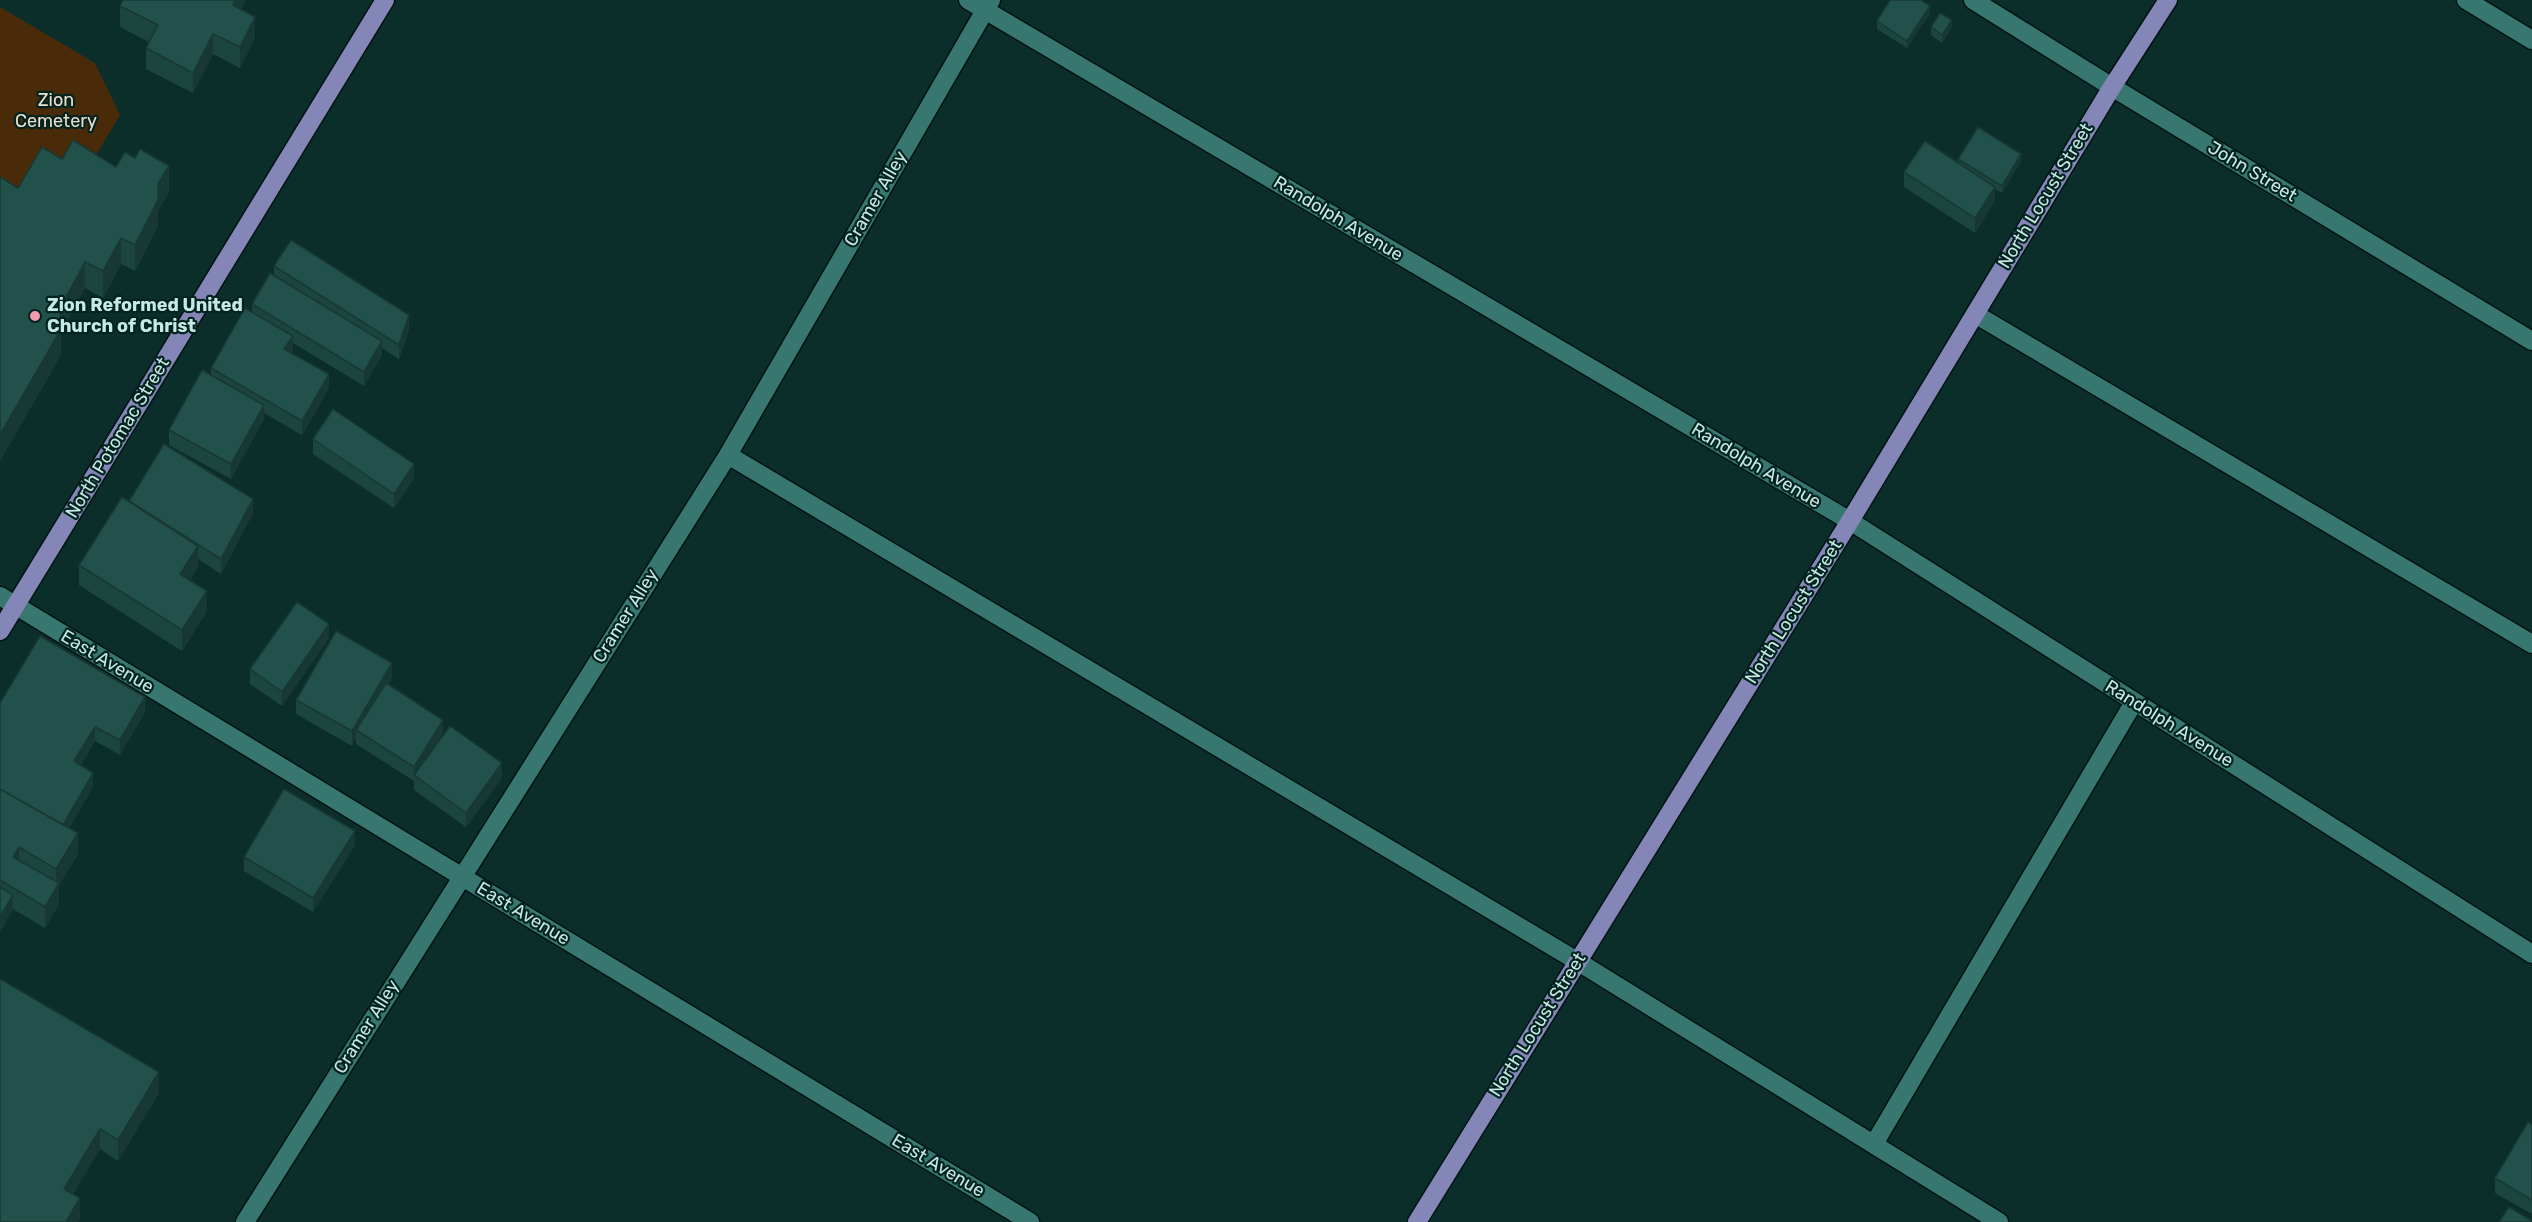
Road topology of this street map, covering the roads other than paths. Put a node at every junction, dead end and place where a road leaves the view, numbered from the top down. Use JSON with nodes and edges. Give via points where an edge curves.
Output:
{"nodes":[{"id":1,"x":385,"y":0,"type":"edge"},
{"id":2,"x":968,"y":0,"type":"edge"},
{"id":3,"x":1973,"y":0,"type":"edge"},
{"id":4,"x":2168,"y":0,"type":"edge"},
{"id":5,"x":2466,"y":0,"type":"edge"},
{"id":6,"x":988,"y":5,"type":"edge"},
{"id":7,"x":2532,"y":40,"type":"edge"},
{"id":8,"x":2112,"y":87,"type":"junction"},
{"id":9,"x":1975,"y":314,"type":"junction"},
{"id":10,"x":2532,"y":341,"type":"edge"},
{"id":11,"x":728,"y":455,"type":"junction"},
{"id":12,"x":1850,"y":521,"type":"junction"},
{"id":13,"x":8,"y":601,"type":"edge"},
{"id":14,"x":0,"y":631,"type":"edge"},
{"id":15,"x":2532,"y":644,"type":"edge"},
{"id":16,"x":2134,"y":702,"type":"junction"},
{"id":17,"x":461,"y":876,"type":"junction"},
{"id":18,"x":2532,"y":954,"type":"edge"},
{"id":19,"x":1577,"y":961,"type":"junction"},
{"id":20,"x":1874,"y":1144,"type":"junction"},
{"id":21,"x":245,"y":1222,"type":"edge"},
{"id":22,"x":1030,"y":1222,"type":"edge"},
{"id":23,"x":1417,"y":1222,"type":"edge"},
{"id":24,"x":1999,"y":1222,"type":"edge"}],
"edges":[{"from":1,"to":13,"type":"main road","name":"North Potomac Street"},
{"from":2,"to":6,"type":"street","name":"Randolph Avenue"},
{"from":3,"to":8,"type":"street","name":"John Street"},
{"from":4,"to":8,"type":"main road","name":"North Locust Street"},
{"from":5,"to":7,"type":"street"},
{"from":6,"to":11,"type":"street","name":"Cramer Alley"},
{"from":6,"to":12,"type":"street","name":"Randolph Avenue"},
{"from":8,"to":9,"type":"main road","name":"North Locust Street"},
{"from":8,"to":10,"type":"street","name":"John Street"},
{"from":9,"to":12,"type":"main road","name":"North Locust Street"},
{"from":9,"to":15,"type":"street"},
{"from":11,"to":17,"type":"street","name":"Cramer Alley"},
{"from":11,"to":19,"type":"street"},
{"from":12,"to":16,"type":"street","name":"Randolph Avenue"},
{"from":12,"to":19,"type":"main road","name":"North Locust Street"},
{"from":13,"to":14,"type":"main road","name":"North Potomac Street"},
{"from":13,"to":17,"type":"street","name":"East Avenue"},
{"from":16,"to":18,"type":"street","name":"Randolph Avenue"},
{"from":16,"to":20,"type":"street"},
{"from":17,"to":21,"type":"street","name":"Cramer Alley"},
{"from":17,"to":22,"type":"street","name":"East Avenue"},
{"from":19,"to":20,"type":"street"},
{"from":19,"to":23,"type":"main road","name":"North Locust Street"},
{"from":20,"to":24,"type":"street"}]}
